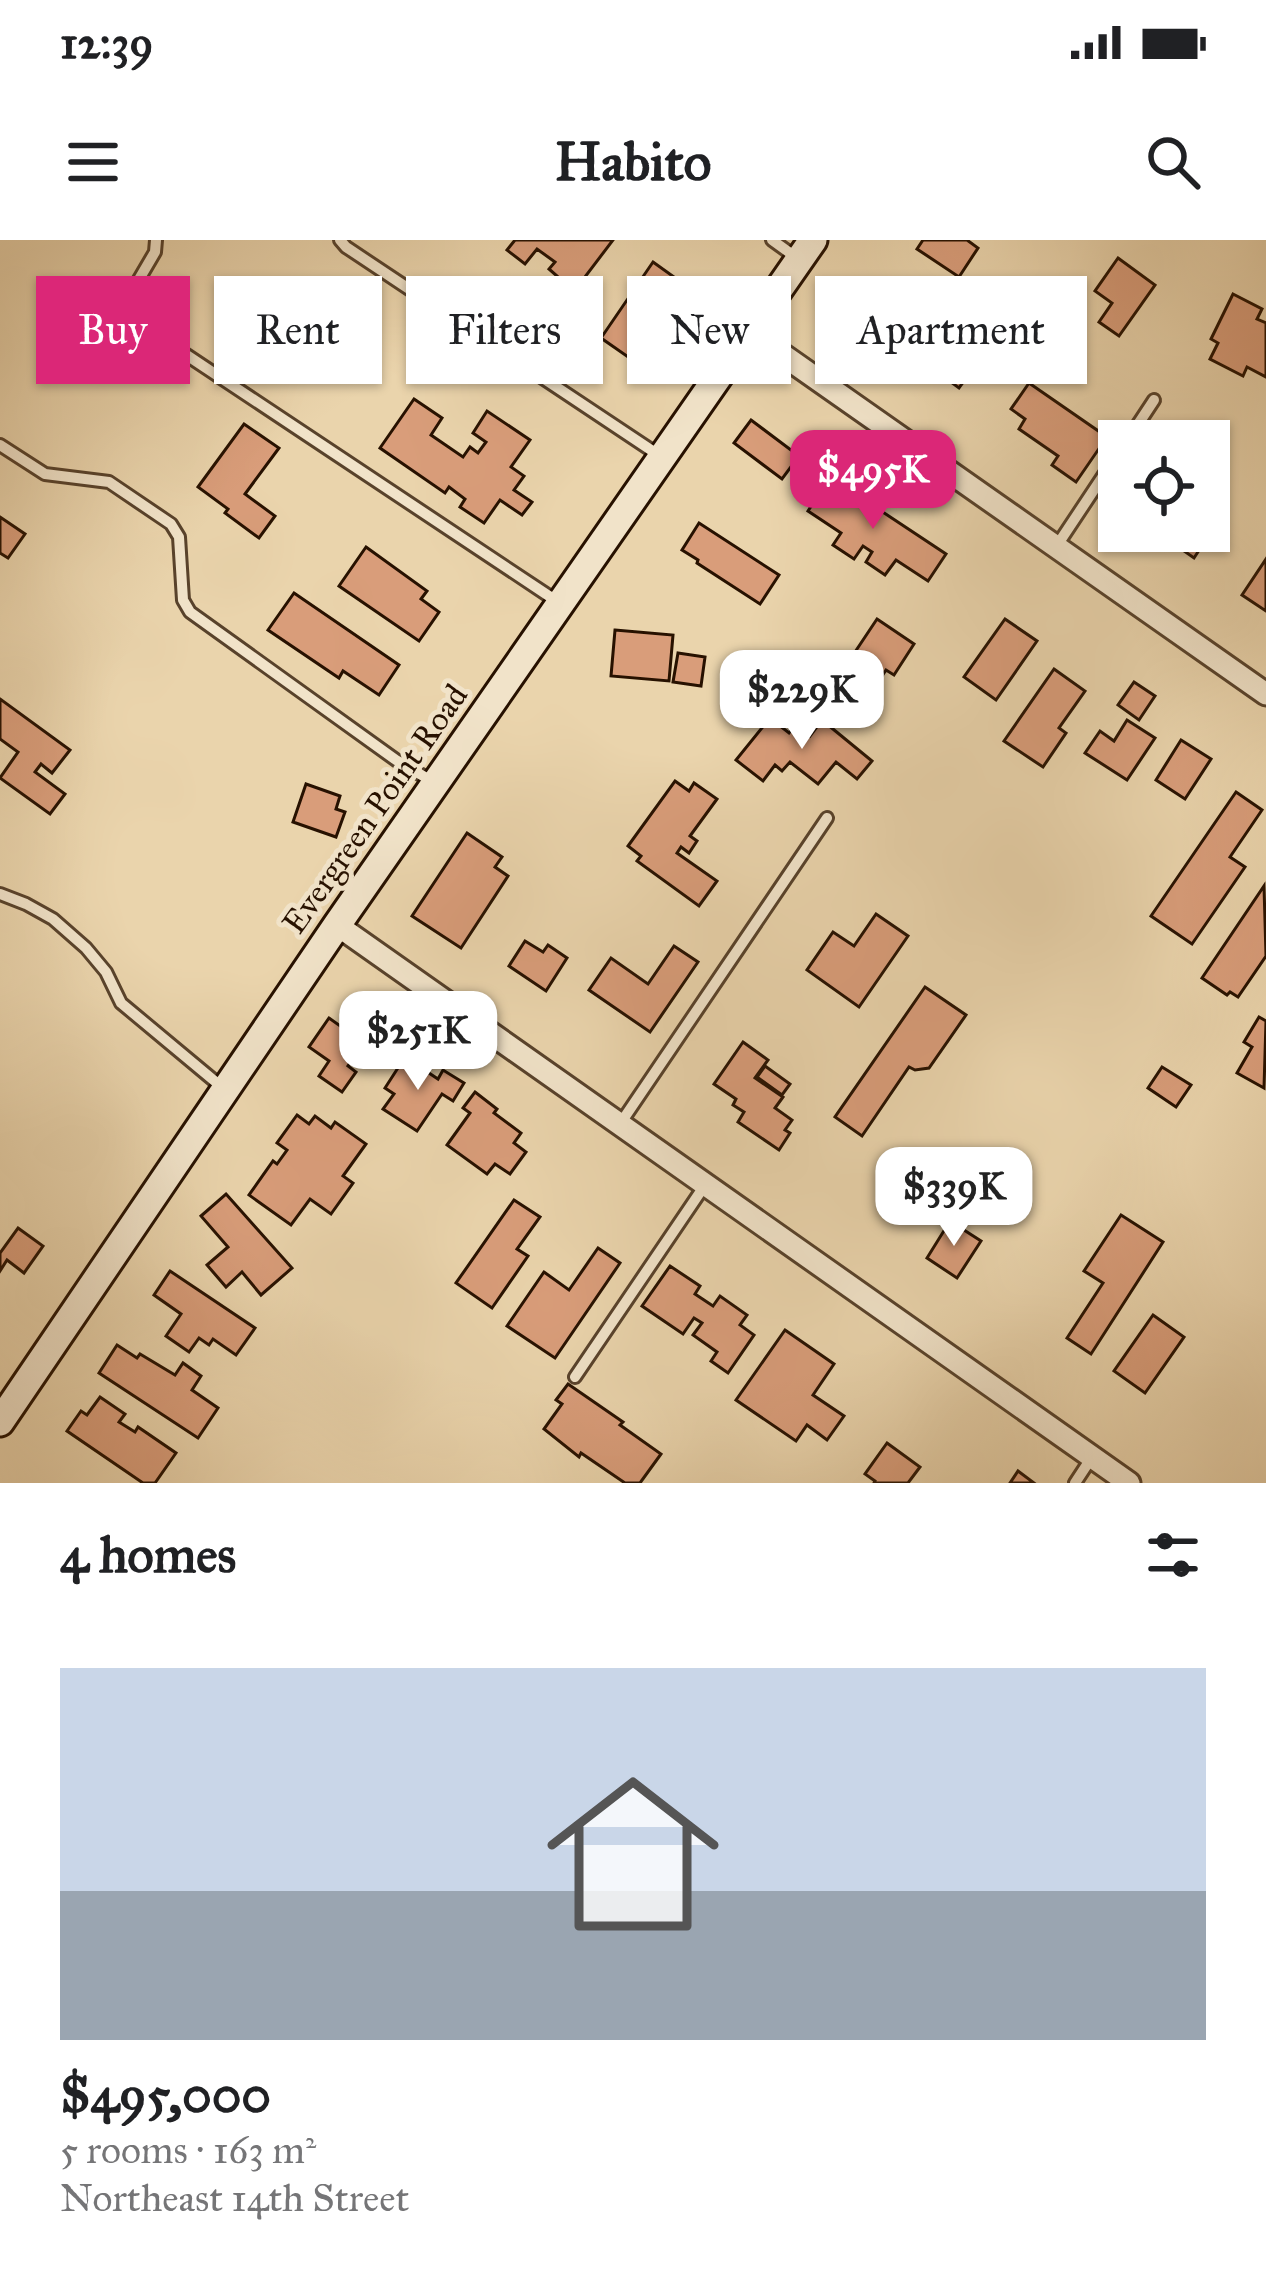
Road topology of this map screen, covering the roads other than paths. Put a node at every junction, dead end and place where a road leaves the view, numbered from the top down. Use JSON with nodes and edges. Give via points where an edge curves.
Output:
{"nodes":[{"id":1,"x":156,"y":240,"type":"edge"},
{"id":2,"x":340,"y":240,"type":"edge"},
{"id":3,"x":772,"y":240,"type":"edge"},
{"id":4,"x":807,"y":250,"type":"edge"},
{"id":5,"x":789,"y":276,"type":"edge"},
{"id":6,"x":791,"y":361,"type":"edge"},
{"id":7,"x":714,"y":384,"type":"edge"},
{"id":8,"x":1154,"y":400,"type":"dead end"},
{"id":9,"x":1140,"y":420,"type":"edge"},
{"id":10,"x":0,"y":445,"type":"edge"},
{"id":11,"x":662,"y":458,"type":"junction"},
{"id":12,"x":1098,"y":484,"type":"edge"},
{"id":13,"x":1056,"y":547,"type":"junction"},
{"id":14,"x":560,"y":604,"type":"junction"},
{"id":15,"x":1266,"y":694,"type":"edge"},
{"id":16,"x":435,"y":784,"type":"junction"},
{"id":17,"x":827,"y":818,"type":"dead end"},
{"id":18,"x":0,"y":894,"type":"edge"},
{"id":19,"x":337,"y":926,"type":"junction"},
{"id":20,"x":225,"y":1090,"type":"junction"},
{"id":21,"x":620,"y":1125,"type":"junction"},
{"id":22,"x":705,"y":1185,"type":"junction"},
{"id":23,"x":575,"y":1377,"type":"dead end"},
{"id":24,"x":0,"y":1422,"type":"edge"},
{"id":25,"x":1092,"y":1457,"type":"junction"},
{"id":26,"x":1075,"y":1483,"type":"edge"},
{"id":27,"x":1129,"y":1483,"type":"edge"}],
"edges":[{"from":1,"to":14,"type":"lane","via":[[131,292],[143,326]]},
{"from":2,"to":11,"type":"lane"},
{"from":3,"to":4,"type":"lane"},
{"from":4,"to":5,"type":"street","name":"Evergreen Point Road"},
{"from":6,"to":13,"type":"street"},
{"from":7,"to":11,"type":"street","name":"Evergreen Point Road"},
{"from":8,"to":9,"type":"lane"},
{"from":10,"to":16,"type":"lane","via":[[45,474],[109,482],[171,524],[190,612]]},
{"from":11,"to":14,"type":"street","name":"Evergreen Point Road"},
{"from":12,"to":13,"type":"lane"},
{"from":13,"to":15,"type":"street"},
{"from":14,"to":16,"type":"street","name":"Evergreen Point Road"},
{"from":16,"to":19,"type":"street","name":"Evergreen Point Road"},
{"from":17,"to":21,"type":"lane"},
{"from":18,"to":20,"type":"lane","via":[[53,920],[106,972],[121,1003]]},
{"from":19,"to":20,"type":"street","name":"Evergreen Point Road"},
{"from":19,"to":21,"type":"street"},
{"from":20,"to":24,"type":"street","name":"Evergreen Point Road"},
{"from":21,"to":22,"type":"street"},
{"from":22,"to":23,"type":"lane"},
{"from":22,"to":25,"type":"street"},
{"from":25,"to":26,"type":"lane"},
{"from":25,"to":27,"type":"street"}]}
